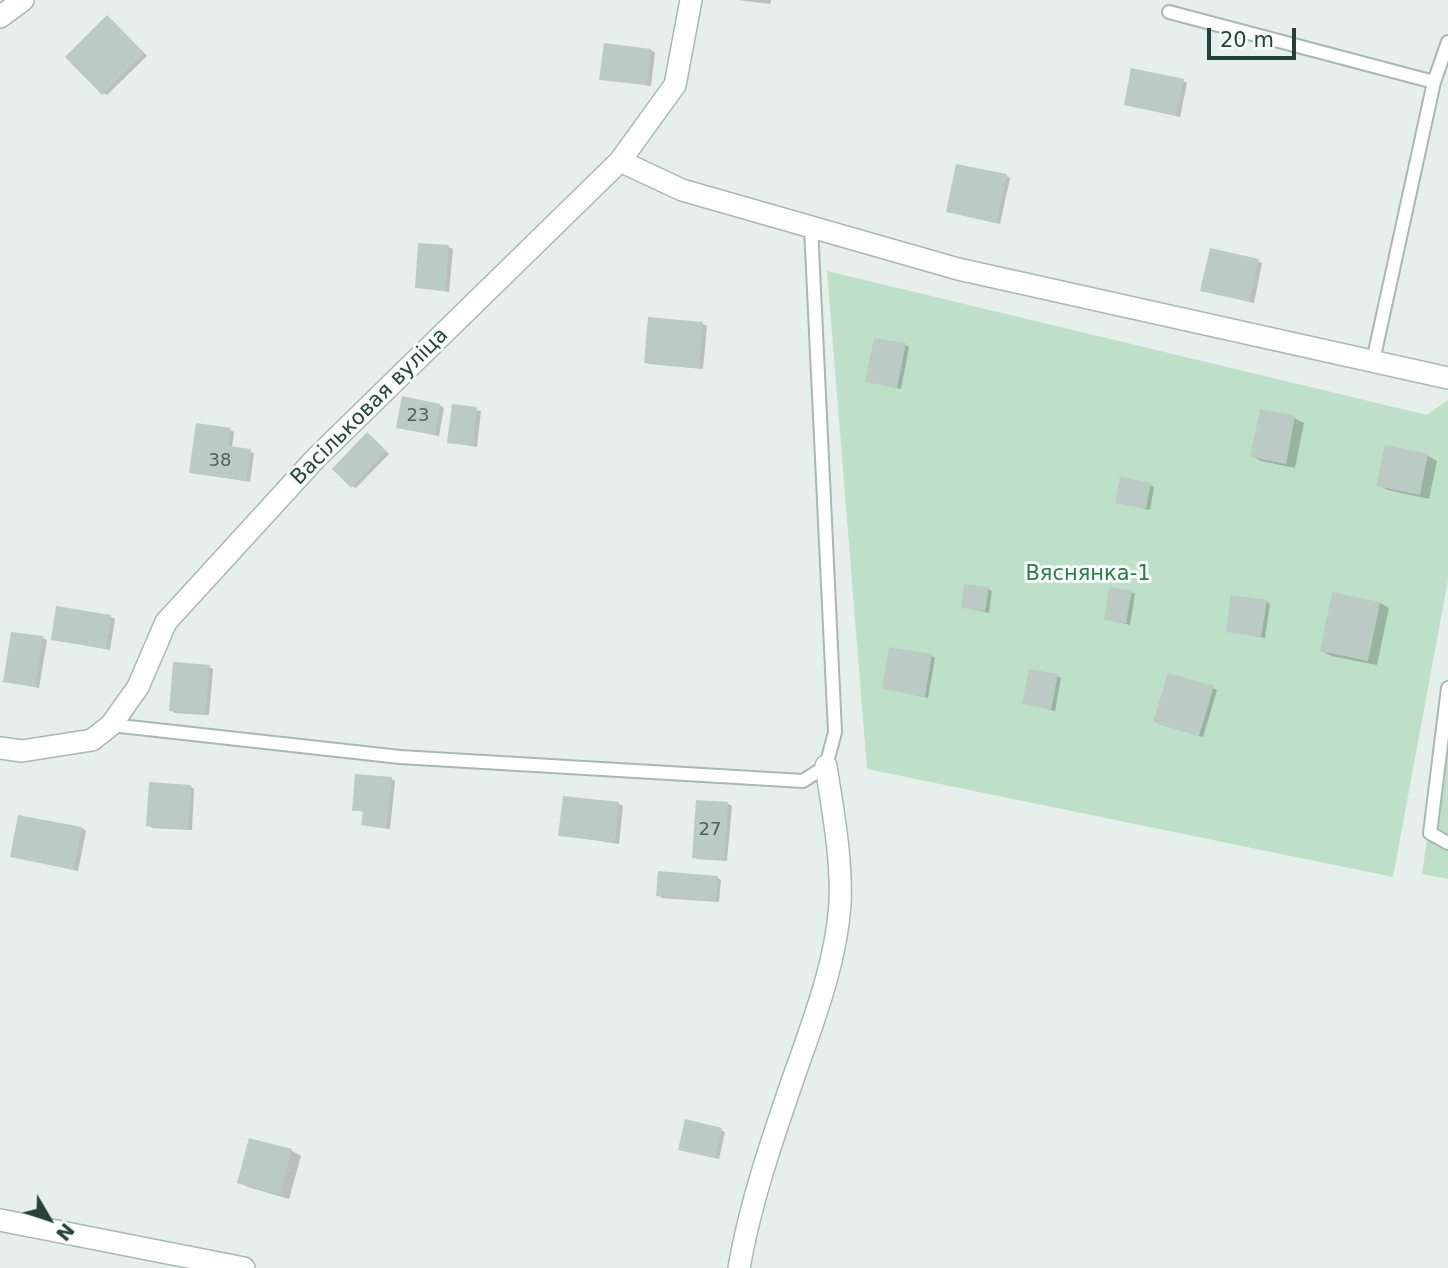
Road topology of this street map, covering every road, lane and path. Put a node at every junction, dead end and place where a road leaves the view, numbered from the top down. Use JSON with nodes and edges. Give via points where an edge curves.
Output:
{"nodes":[{"id":1,"x":23,"y":0,"type":"edge"},
{"id":2,"x":691,"y":0,"type":"edge"},
{"id":3,"x":1169,"y":12,"type":"dead end"},
{"id":4,"x":0,"y":17,"type":"edge"},
{"id":5,"x":1448,"y":42,"type":"edge"},
{"id":6,"x":1434,"y":82,"type":"junction"},
{"id":7,"x":620,"y":160,"type":"junction"},
{"id":8,"x":811,"y":227,"type":"junction"},
{"id":9,"x":1373,"y":361,"type":"junction"},
{"id":10,"x":1448,"y":378,"type":"edge"},
{"id":11,"x":1448,"y":688,"type":"edge"},
{"id":12,"x":111,"y":725,"type":"junction"},
{"id":13,"x":0,"y":748,"type":"edge"},
{"id":14,"x":827,"y":766,"type":"junction"},
{"id":15,"x":1448,"y":843,"type":"edge"},
{"id":16,"x":0,"y":1220,"type":"edge"},
{"id":17,"x":244,"y":1268,"type":"edge"},
{"id":18,"x":739,"y":1268,"type":"edge"}],
"edges":[{"from":1,"to":4,"type":"street"},
{"from":2,"to":7,"type":"street","name":"Васільковая вуліца","via":[[676,85]]},
{"from":3,"to":6,"type":"lane"},
{"from":5,"to":6,"type":"lane"},
{"from":6,"to":9,"type":"lane"},
{"from":7,"to":8,"type":"street","via":[[682,190]]},
{"from":7,"to":12,"type":"street","name":"Васільковая вуліца","via":[[316,458],[166,622],[138,687]]},
{"from":8,"to":9,"type":"street","via":[[958,270]]},
{"from":8,"to":14,"type":"lane","via":[[835,732]]},
{"from":9,"to":10,"type":"street"},
{"from":11,"to":15,"type":"lane","via":[[1430,833]]},
{"from":12,"to":13,"type":"street","name":"Васільковая вуліца","via":[[92,740],[22,751]]},
{"from":12,"to":14,"type":"lane","via":[[400,757],[803,781]]},
{"from":14,"to":18,"type":"street","via":[[840,859],[833,952],[760,1183]]},
{"from":16,"to":17,"type":"street"}]}
